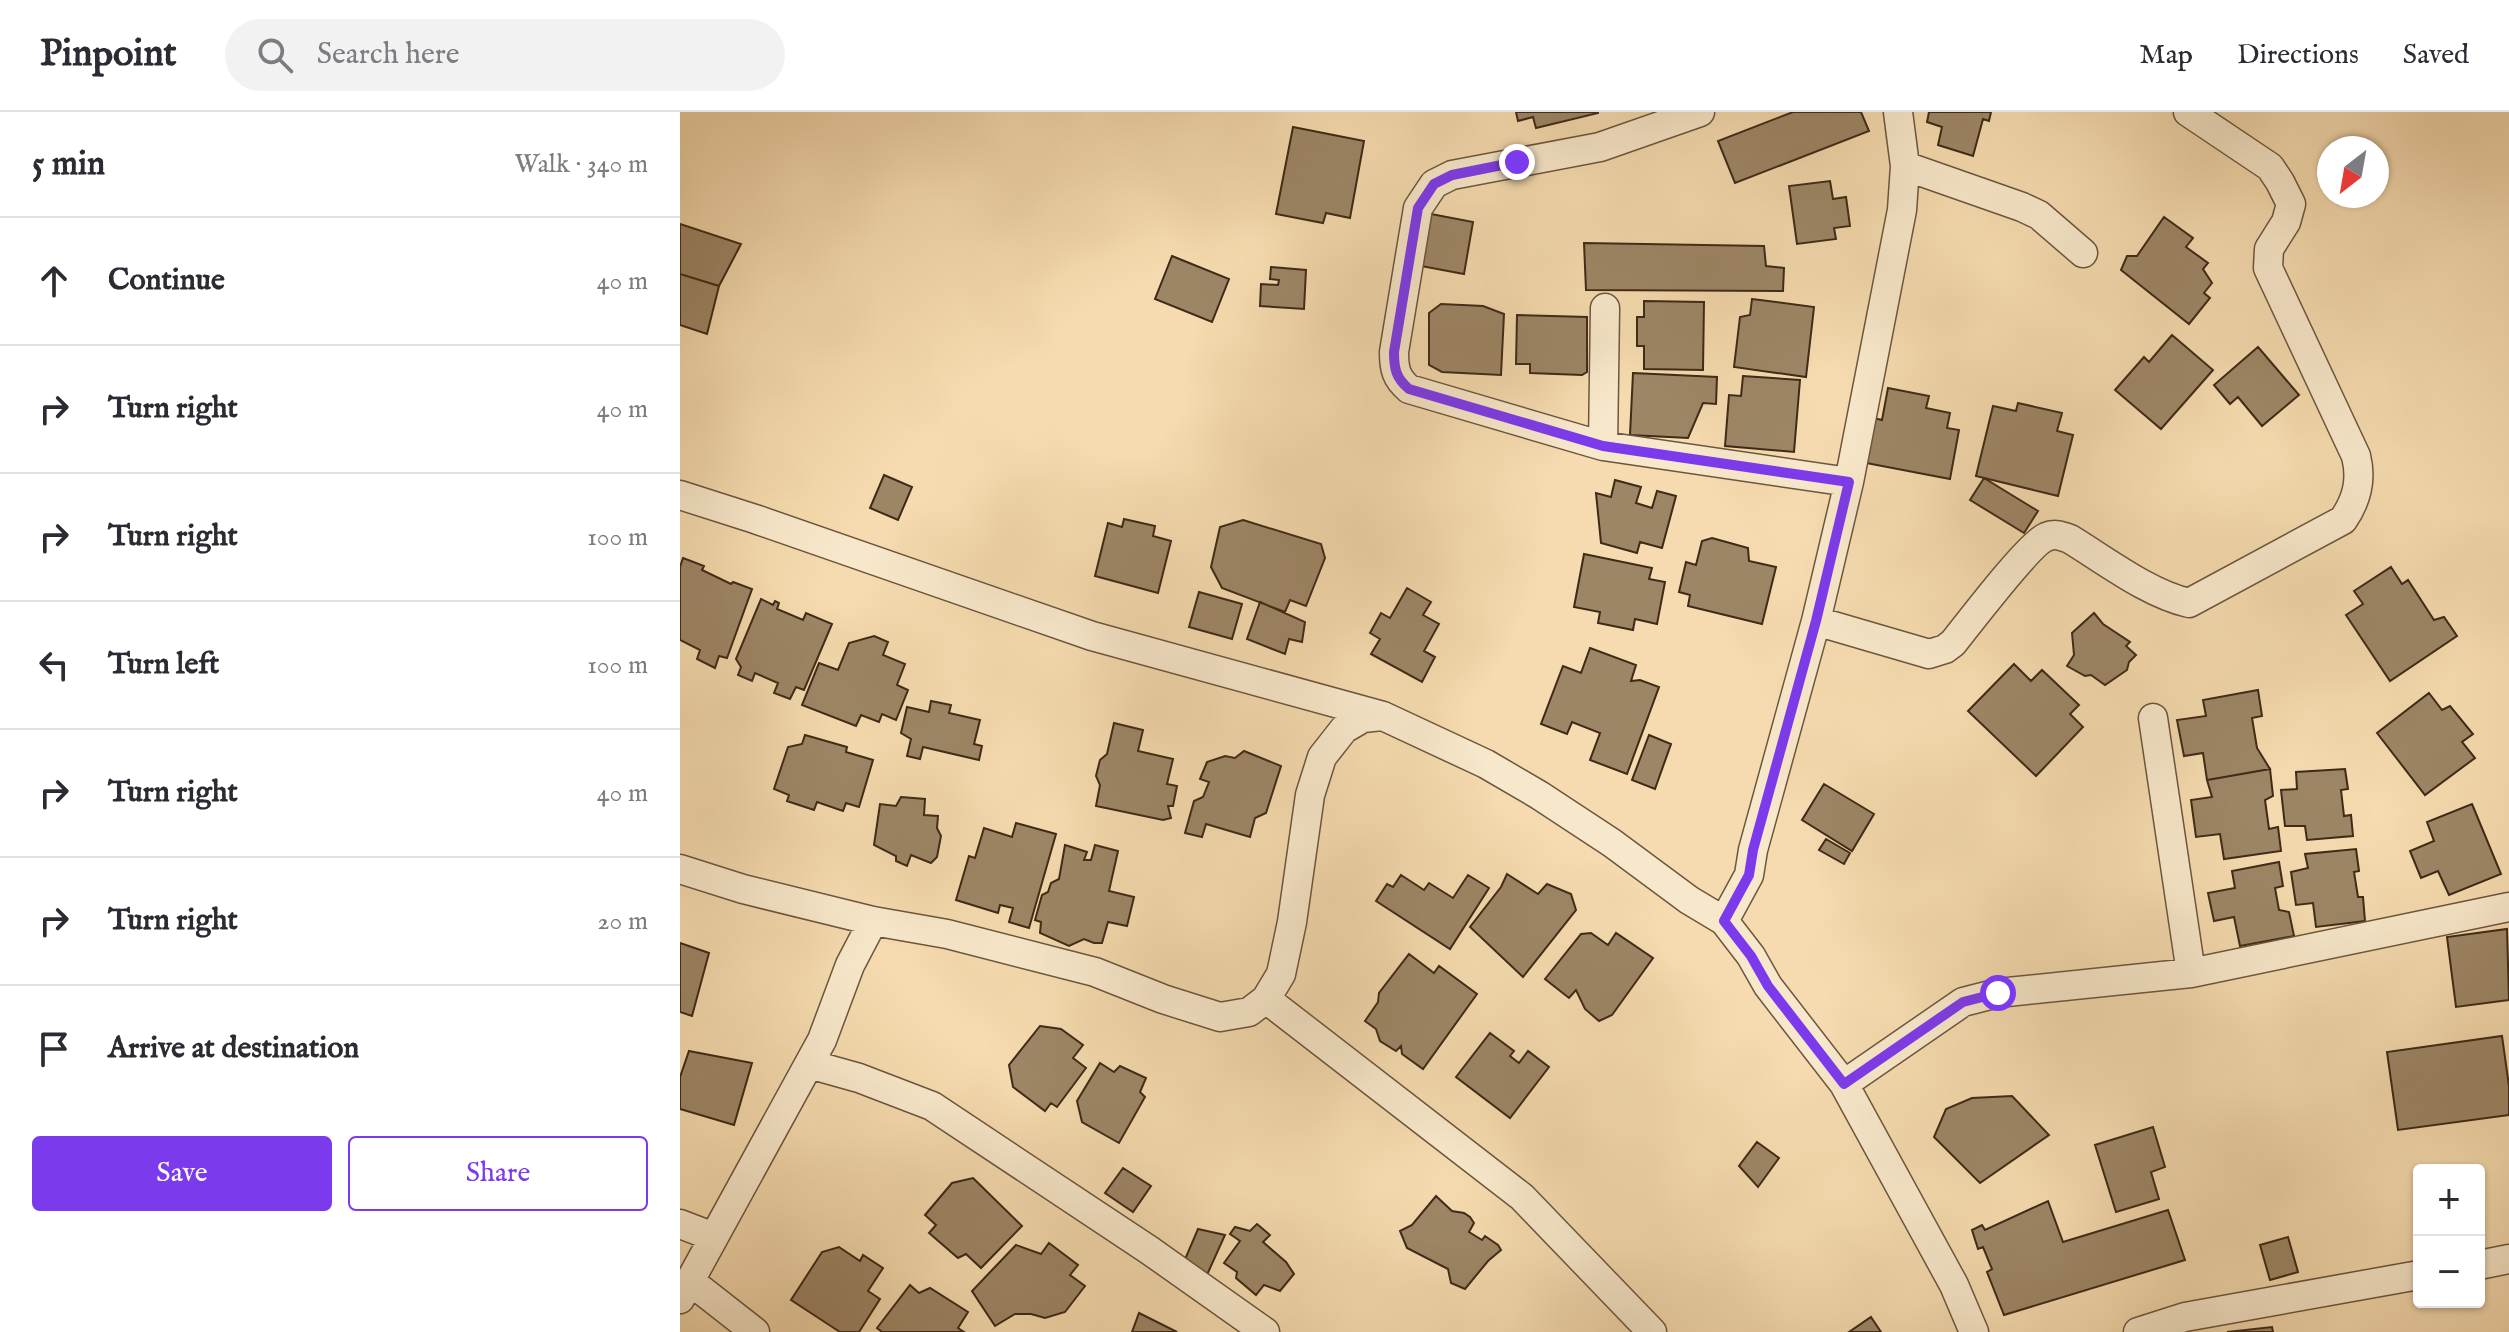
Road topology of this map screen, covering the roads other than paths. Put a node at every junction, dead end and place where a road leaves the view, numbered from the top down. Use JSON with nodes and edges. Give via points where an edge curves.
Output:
{"nodes":[{"id":1,"x":1700,"y":112,"type":"edge"},
{"id":2,"x":1898,"y":112,"type":"edge"},
{"id":3,"x":2188,"y":112,"type":"edge"},
{"id":4,"x":1905,"y":166,"type":"junction"},
{"id":5,"x":2083,"y":253,"type":"dead end"},
{"id":6,"x":1605,"y":308,"type":"dead end"},
{"id":7,"x":1603,"y":446,"type":"junction"},
{"id":8,"x":1849,"y":482,"type":"junction"},
{"id":9,"x":680,"y":495,"type":"edge"},
{"id":10,"x":1816,"y":621,"type":"junction"},
{"id":11,"x":1383,"y":716,"type":"junction"},
{"id":12,"x":2153,"y":718,"type":"dead end"},
{"id":13,"x":680,"y":869,"type":"edge"},
{"id":14,"x":2509,"y":907,"type":"edge"},
{"id":15,"x":873,"y":921,"type":"junction"},
{"id":16,"x":1724,"y":921,"type":"junction"},
{"id":17,"x":2191,"y":973,"type":"junction"},
{"id":18,"x":1266,"y":999,"type":"junction"},
{"id":19,"x":809,"y":1064,"type":"junction"},
{"id":20,"x":1844,"y":1084,"type":"junction"},
{"id":21,"x":680,"y":1224,"type":"edge"},
{"id":22,"x":714,"y":1237,"type":"junction"},
{"id":23,"x":2509,"y":1259,"type":"edge"},
{"id":24,"x":2485,"y":1264,"type":"edge"},
{"id":25,"x":2413,"y":1276,"type":"edge"},
{"id":26,"x":685,"y":1290,"type":"edge"},
{"id":27,"x":755,"y":1332,"type":"edge"},
{"id":28,"x":1265,"y":1332,"type":"edge"},
{"id":29,"x":1652,"y":1332,"type":"edge"},
{"id":30,"x":1974,"y":1332,"type":"edge"},
{"id":31,"x":2138,"y":1332,"type":"edge"}],
"edges":[{"from":1,"to":7,"type":"street","via":[[1600,147],[1452,175],[1434,184],[1418,208],[1394,352],[1398,380],[1409,389]]},
{"from":2,"to":4,"type":"street"},
{"from":3,"to":10,"type":"street","via":[[2270,167],[2291,204],[2269,249],[2268,268],[2356,456],[2358,487],[2343,520],[2189,603],[2156,591],[2070,539],[2049,536],[2031,549],[1953,643],[1929,654]]},
{"from":4,"to":5,"type":"street","via":[[2039,215]]},
{"from":4,"to":8,"type":"street","via":[[1902,210]]},
{"from":6,"to":7,"type":"street"},
{"from":7,"to":8,"type":"street"},
{"from":8,"to":10,"type":"street"},
{"from":9,"to":11,"type":"street","via":[[1092,636]]},
{"from":10,"to":16,"type":"street","via":[[1749,875]]},
{"from":11,"to":16,"type":"street","via":[[1539,795]]},
{"from":11,"to":18,"type":"street","via":[[1363,718],[1344,729],[1322,757],[1310,795],[1281,974]]},
{"from":12,"to":17,"type":"street"},
{"from":13,"to":15,"type":"street"},
{"from":14,"to":17,"type":"street"},
{"from":15,"to":18,"type":"street","via":[[1095,972],[1220,1017],[1249,1012]]},
{"from":15,"to":19,"type":"street"},
{"from":16,"to":20,"type":"street"},
{"from":17,"to":20,"type":"street","via":[[1998,993],[1963,1002]]},
{"from":18,"to":29,"type":"street","via":[[1522,1197]]},
{"from":19,"to":22,"type":"street"},
{"from":19,"to":28,"type":"street","via":[[932,1106]]},
{"from":20,"to":30,"type":"street","via":[[1954,1285]]},
{"from":21,"to":22,"type":"street"},
{"from":22,"to":26,"type":"street"},
{"from":23,"to":24,"type":"street"},
{"from":25,"to":31,"type":"street","via":[[2185,1317]]},
{"from":26,"to":27,"type":"street"}]}
